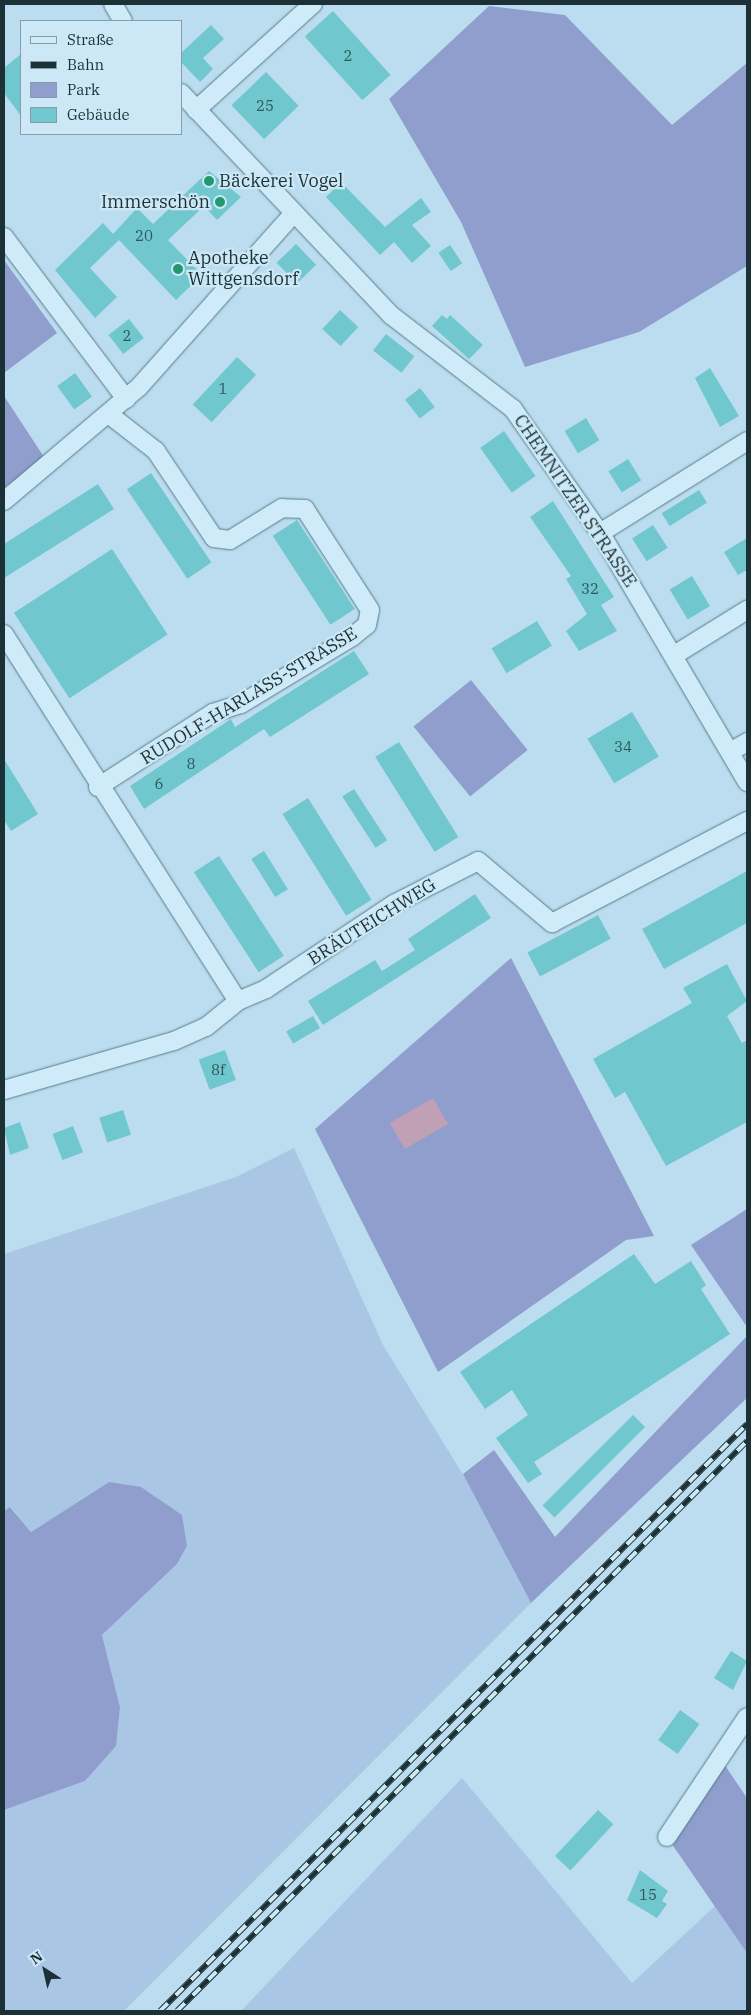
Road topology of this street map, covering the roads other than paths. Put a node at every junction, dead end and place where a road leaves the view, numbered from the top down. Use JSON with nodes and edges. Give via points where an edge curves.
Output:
{"nodes":[{"id":1,"x":113,"y":4,"type":"edge"},
{"id":2,"x":313,"y":4,"type":"edge"},
{"id":3,"x":122,"y":20,"type":"edge"},
{"id":4,"x":182,"y":94,"type":"edge"},
{"id":5,"x":196,"y":110,"type":"junction"},
{"id":6,"x":293,"y":214,"type":"junction"},
{"id":7,"x":4,"y":238,"type":"edge"},
{"id":8,"x":126,"y":399,"type":"junction"},
{"id":9,"x":110,"y":414,"type":"junction"},
{"id":10,"x":747,"y":441,"type":"edge"},
{"id":11,"x":4,"y":501,"type":"edge"},
{"id":12,"x":600,"y":533,"type":"junction"},
{"id":13,"x":747,"y":610,"type":"edge"},
{"id":14,"x":4,"y":634,"type":"edge"},
{"id":15,"x":676,"y":654,"type":"junction"},
{"id":16,"x":747,"y":742,"type":"edge"},
{"id":17,"x":730,"y":752,"type":"junction"},
{"id":18,"x":747,"y":782,"type":"edge"},
{"id":19,"x":98,"y":787,"type":"junction"},
{"id":20,"x":747,"y":820,"type":"edge"},
{"id":21,"x":238,"y":1001,"type":"junction"},
{"id":22,"x":4,"y":1090,"type":"edge"},
{"id":23,"x":747,"y":1717,"type":"edge"},
{"id":24,"x":667,"y":1837,"type":"dead end"}],
"edges":[{"from":1,"to":3,"type":"street"},
{"from":2,"to":5,"type":"street"},
{"from":4,"to":5,"type":"street","name":"CHEMNITZER STRASSE"},
{"from":5,"to":6,"type":"street","name":"CHEMNITZER STRASSE"},
{"from":6,"to":8,"type":"street","via":[[205,318]]},
{"from":6,"to":12,"type":"street","name":"CHEMNITZER STRASSE","via":[[391,315],[513,409]]},
{"from":7,"to":8,"type":"street"},
{"from":8,"to":9,"type":"street"},
{"from":9,"to":11,"type":"street"},
{"from":9,"to":19,"type":"street","name":"RUDOLF-HARLASS-STRASSE","via":[[156,451],[214,538],[230,540],[282,508],[305,509],[370,610],[367,625],[352,637],[241,704],[213,713]]},
{"from":10,"to":12,"type":"street"},
{"from":12,"to":15,"type":"street","name":"CHEMNITZER STRASSE"},
{"from":13,"to":15,"type":"street"},
{"from":14,"to":19,"type":"street"},
{"from":15,"to":17,"type":"street","name":"CHEMNITZER STRASSE"},
{"from":16,"to":17,"type":"street"},
{"from":17,"to":18,"type":"street","name":"CHEMNITZER STRASSE"},
{"from":19,"to":21,"type":"street"},
{"from":20,"to":21,"type":"street","name":"BRÄUTEICHWEG","via":[[552,922],[478,861],[394,904],[266,989]]},
{"from":21,"to":22,"type":"street","name":"BRÄUTEICHWEG","via":[[206,1027],[174,1041]]},
{"from":23,"to":24,"type":"street"}]}
